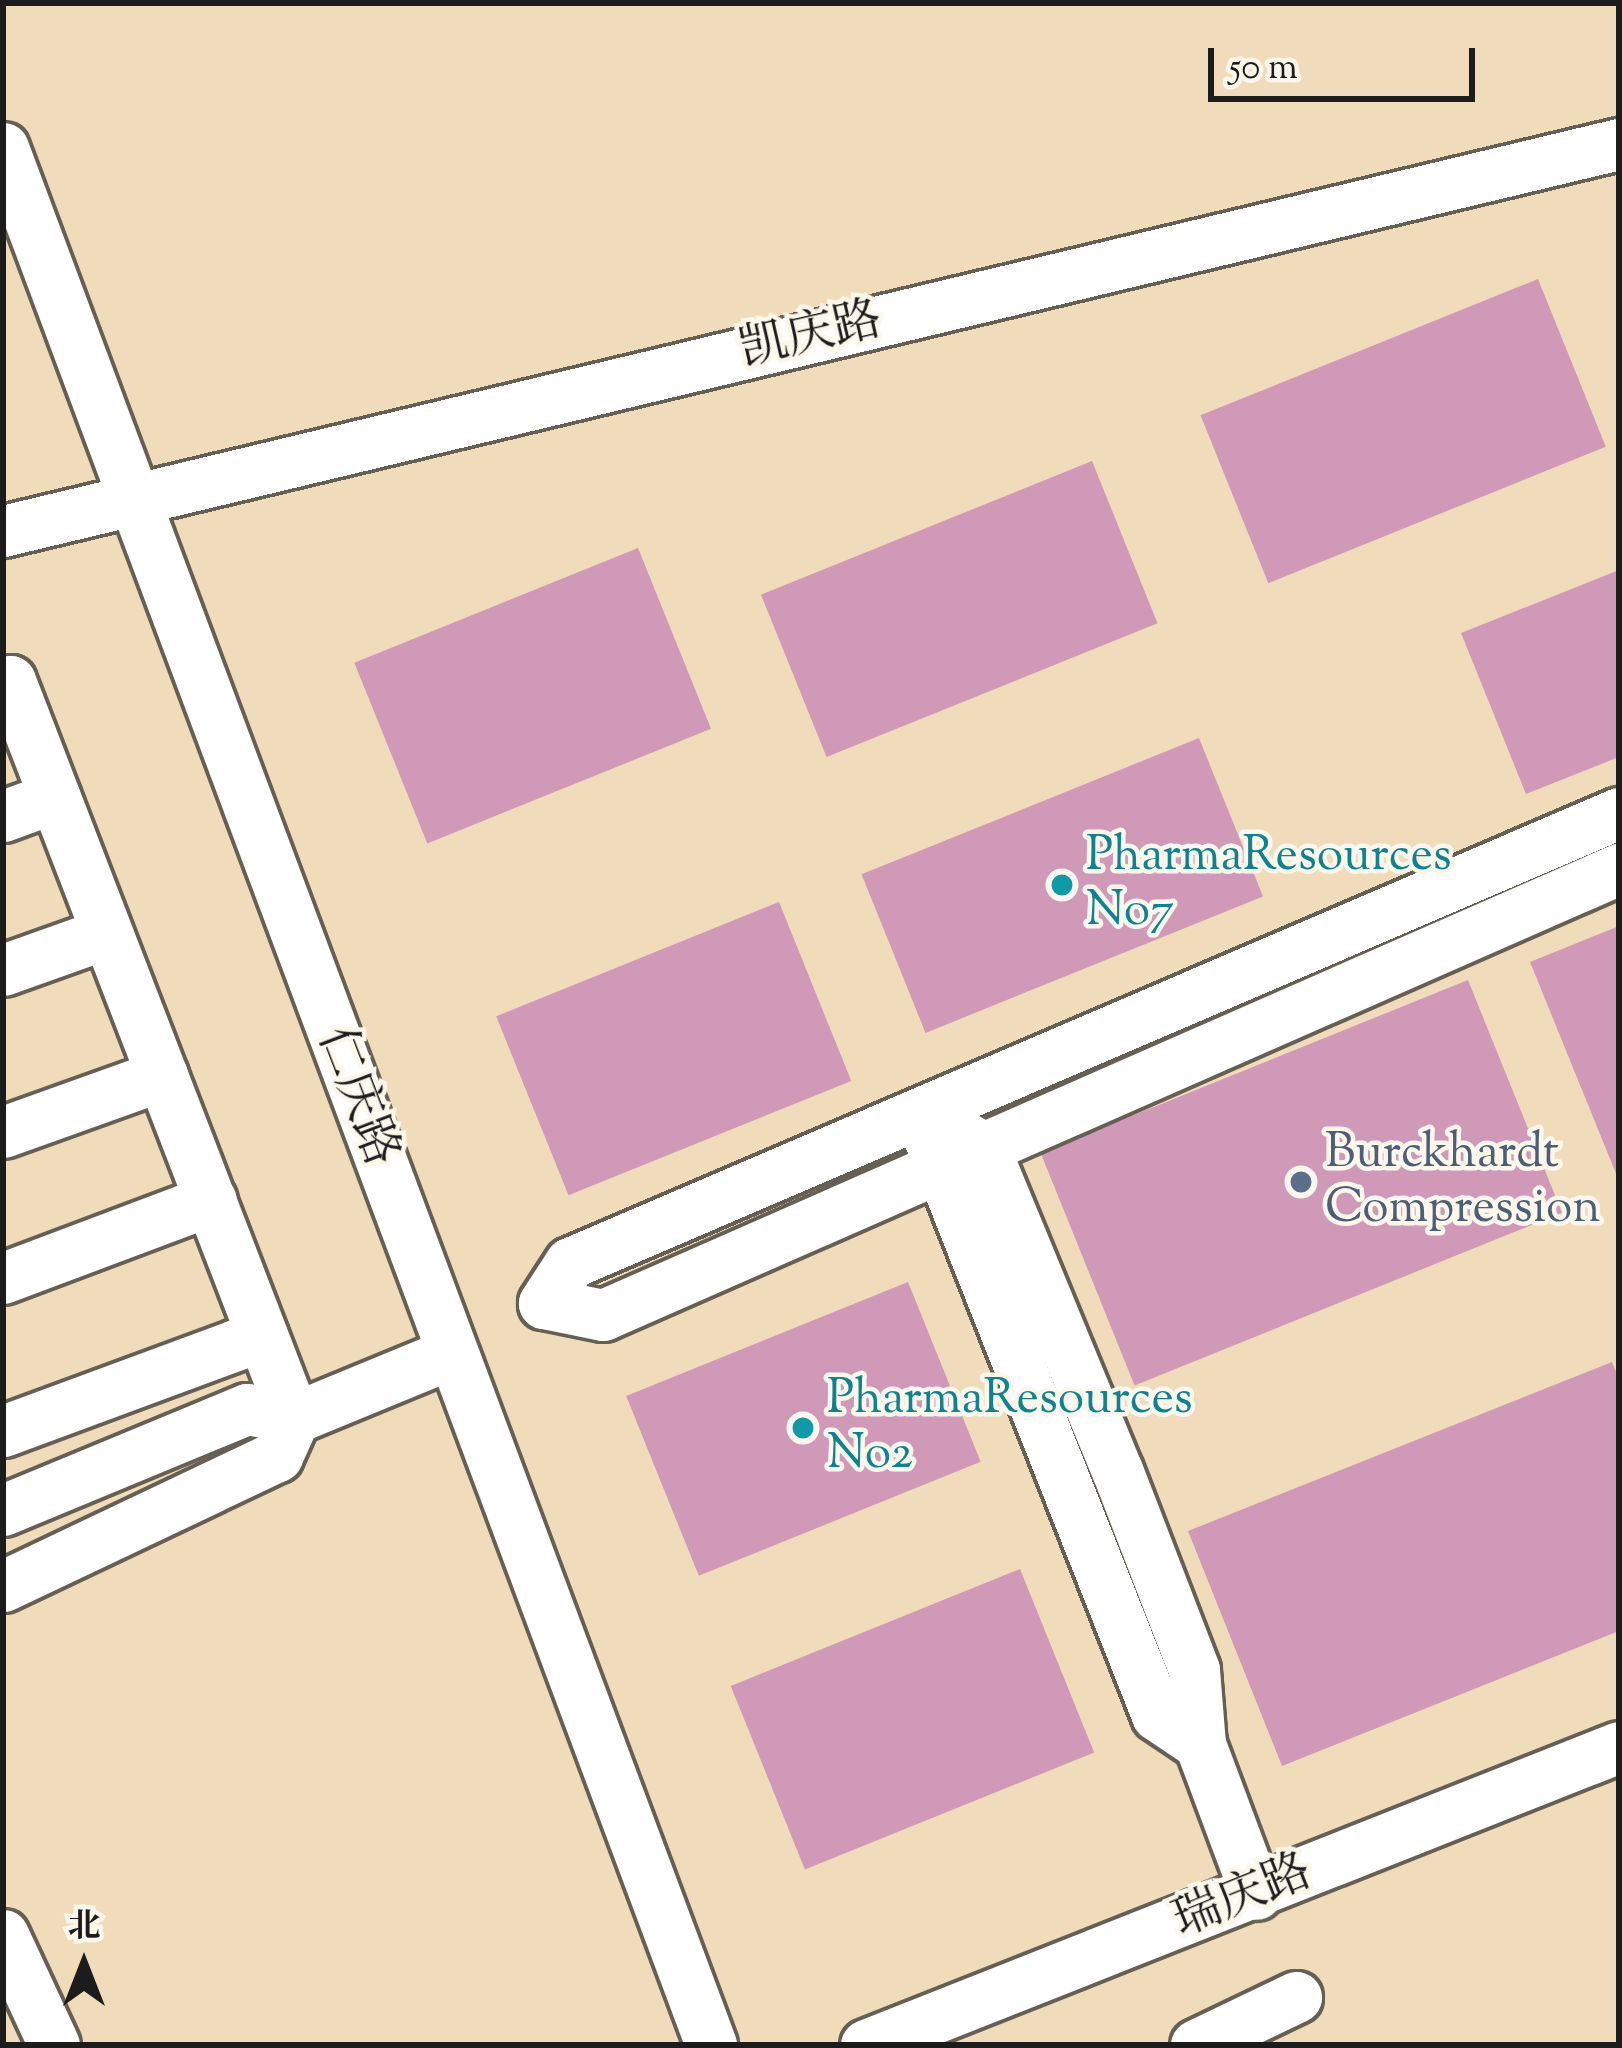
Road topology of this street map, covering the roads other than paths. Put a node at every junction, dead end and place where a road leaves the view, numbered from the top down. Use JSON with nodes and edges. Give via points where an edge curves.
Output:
{"nodes":[{"id":1,"x":1619,"y":144,"type":"edge"},
{"id":2,"x":3,"y":148,"type":"edge"},
{"id":3,"x":133,"y":499,"type":"junction"},
{"id":4,"x":3,"y":531,"type":"edge"},
{"id":5,"x":3,"y":682,"type":"edge"},
{"id":6,"x":55,"y":797,"type":"junction"},
{"id":7,"x":1619,"y":813,"type":"edge"},
{"id":8,"x":3,"y":816,"type":"edge"},
{"id":9,"x":1619,"y":869,"type":"edge"},
{"id":10,"x":107,"y":933,"type":"junction"},
{"id":11,"x":3,"y":970,"type":"edge"},
{"id":12,"x":162,"y":1075,"type":"junction"},
{"id":13,"x":920,"y":1113,"type":"junction"},
{"id":14,"x":3,"y":1132,"type":"edge"},
{"id":15,"x":962,"y":1157,"type":"junction"},
{"id":16,"x":211,"y":1200,"type":"junction"},
{"id":17,"x":3,"y":1278,"type":"edge"},
{"id":18,"x":262,"y":1335,"type":"junction"},
{"id":19,"x":452,"y":1353,"type":"junction"},
{"id":20,"x":295,"y":1418,"type":"junction"},
{"id":21,"x":3,"y":1431,"type":"edge"},
{"id":22,"x":3,"y":1510,"type":"edge"},
{"id":23,"x":3,"y":1586,"type":"edge"},
{"id":24,"x":1619,"y":1747,"type":"edge"},
{"id":25,"x":1256,"y":1894,"type":"junction"},
{"id":26,"x":3,"y":1935,"type":"edge"},
{"id":27,"x":1296,"y":1997,"type":"dead end"},
{"id":28,"x":55,"y":2045,"type":"edge"},
{"id":29,"x":711,"y":2045,"type":"edge"},
{"id":30,"x":866,"y":2045,"type":"edge"},
{"id":31,"x":1196,"y":2045,"type":"edge"}],
"edges":[{"from":1,"to":3,"type":"street","name":"凯庆路"},
{"from":2,"to":3,"type":"street","name":"仁庆路"},
{"from":3,"to":4,"type":"street","name":"凯庆路"},
{"from":3,"to":19,"type":"street","name":"仁庆路"},
{"from":5,"to":6,"type":"street","via":[[10,681]]},
{"from":6,"to":8,"type":"street"},
{"from":6,"to":10,"type":"street"},
{"from":7,"to":13,"type":"street"},
{"from":9,"to":15,"type":"street"},
{"from":10,"to":11,"type":"street"},
{"from":10,"to":12,"type":"street"},
{"from":12,"to":14,"type":"street"},
{"from":12,"to":16,"type":"street"},
{"from":13,"to":15,"type":"street"},
{"from":13,"to":15,"type":"street","via":[[570,1263],[544,1303],[603,1315]]},
{"from":15,"to":25,"type":"street","via":[[1194,1670],[1199,1744]]},
{"from":16,"to":17,"type":"street"},
{"from":16,"to":18,"type":"street"},
{"from":18,"to":20,"type":"street"},
{"from":18,"to":21,"type":"street"},
{"from":19,"to":20,"type":"street"},
{"from":19,"to":29,"type":"street","name":"仁庆路"},
{"from":20,"to":22,"type":"street","via":[[247,1409]]},
{"from":20,"to":23,"type":"street","via":[[277,1456]]},
{"from":24,"to":25,"type":"street","name":"瑞庆路"},
{"from":25,"to":30,"type":"street","name":"瑞庆路"},
{"from":26,"to":28,"type":"street"},
{"from":27,"to":31,"type":"street"}]}
